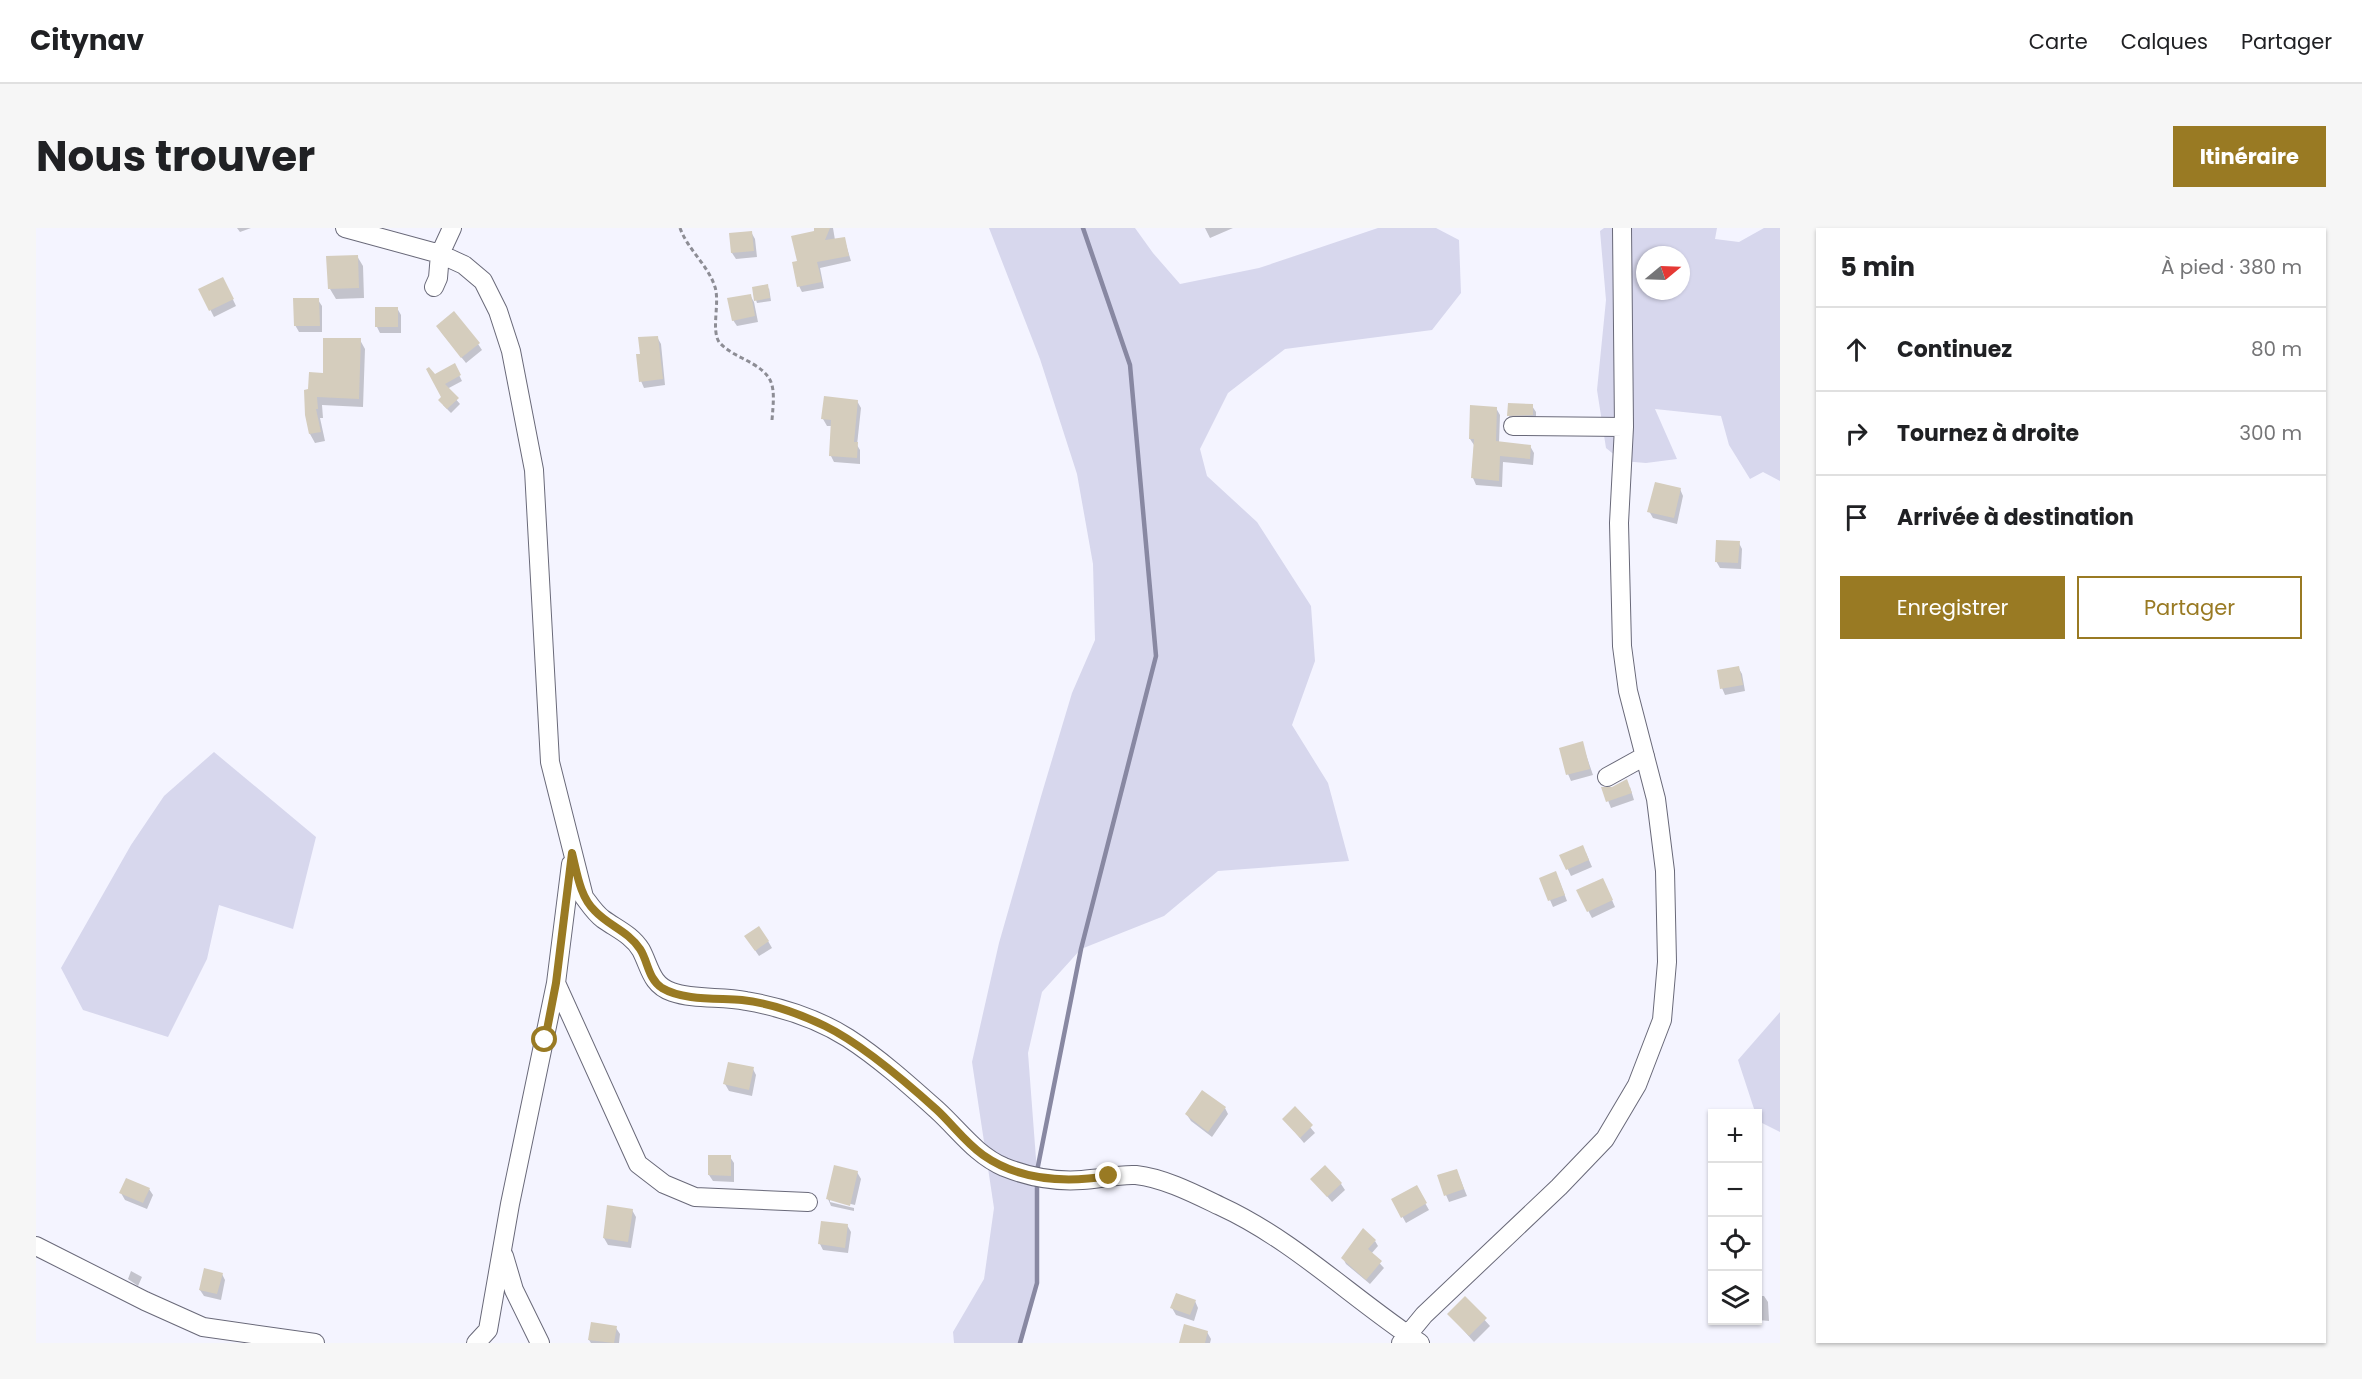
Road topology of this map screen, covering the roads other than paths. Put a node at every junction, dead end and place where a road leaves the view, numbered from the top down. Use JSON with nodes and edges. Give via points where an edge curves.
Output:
{"nodes":[{"id":1,"x":345,"y":228,"type":"edge"},
{"id":2,"x":452,"y":228,"type":"edge"},
{"id":3,"x":1622,"y":228,"type":"edge"},
{"id":4,"x":440,"y":254,"type":"junction"},
{"id":5,"x":434,"y":287,"type":"dead end"},
{"id":6,"x":1513,"y":426,"type":"dead end"},
{"id":7,"x":1624,"y":427,"type":"junction"},
{"id":8,"x":1645,"y":756,"type":"junction"},
{"id":9,"x":1607,"y":777,"type":"dead end"},
{"id":10,"x":572,"y":853,"type":"junction"},
{"id":11,"x":556,"y":983,"type":"junction"},
{"id":12,"x":808,"y":1202,"type":"dead end"},
{"id":13,"x":36,"y":1246,"type":"edge"},
{"id":14,"x":502,"y":1249,"type":"junction"},
{"id":15,"x":1410,"y":1340,"type":"edge"},
{"id":16,"x":315,"y":1343,"type":"edge"},
{"id":17,"x":476,"y":1343,"type":"edge"},
{"id":18,"x":540,"y":1343,"type":"edge"}],
"edges":[{"from":1,"to":4,"type":"street"},
{"from":2,"to":4,"type":"street"},
{"from":3,"to":7,"type":"street"},
{"from":4,"to":5,"type":"street"},
{"from":4,"to":10,"type":"street","via":[[464,265],[483,281],[511,351],[534,470],[550,762]]},
{"from":6,"to":7,"type":"street"},
{"from":7,"to":8,"type":"street","via":[[1619,524],[1622,646],[1628,691]]},
{"from":8,"to":9,"type":"street"},
{"from":8,"to":15,"type":"street","via":[[1656,799],[1665,871],[1667,962],[1662,1020],[1637,1085],[1605,1139],[1424,1315]]},
{"from":10,"to":11,"type":"street"},
{"from":10,"to":15,"type":"street","via":[[584,897],[641,950],[660,987],[688,995],[745,1000],[825,1025],[908,1085],[983,1155],[1004,1167],[1040,1179],[1137,1175],[1222,1206],[1268,1233]]},
{"from":11,"to":12,"type":"street","via":[[638,1164],[664,1184],[695,1197]]},
{"from":11,"to":14,"type":"street"},
{"from":13,"to":16,"type":"street","via":[[203,1327]]},
{"from":14,"to":17,"type":"street","via":[[488,1330]]},
{"from":14,"to":18,"type":"street","via":[[514,1290]]}]}
